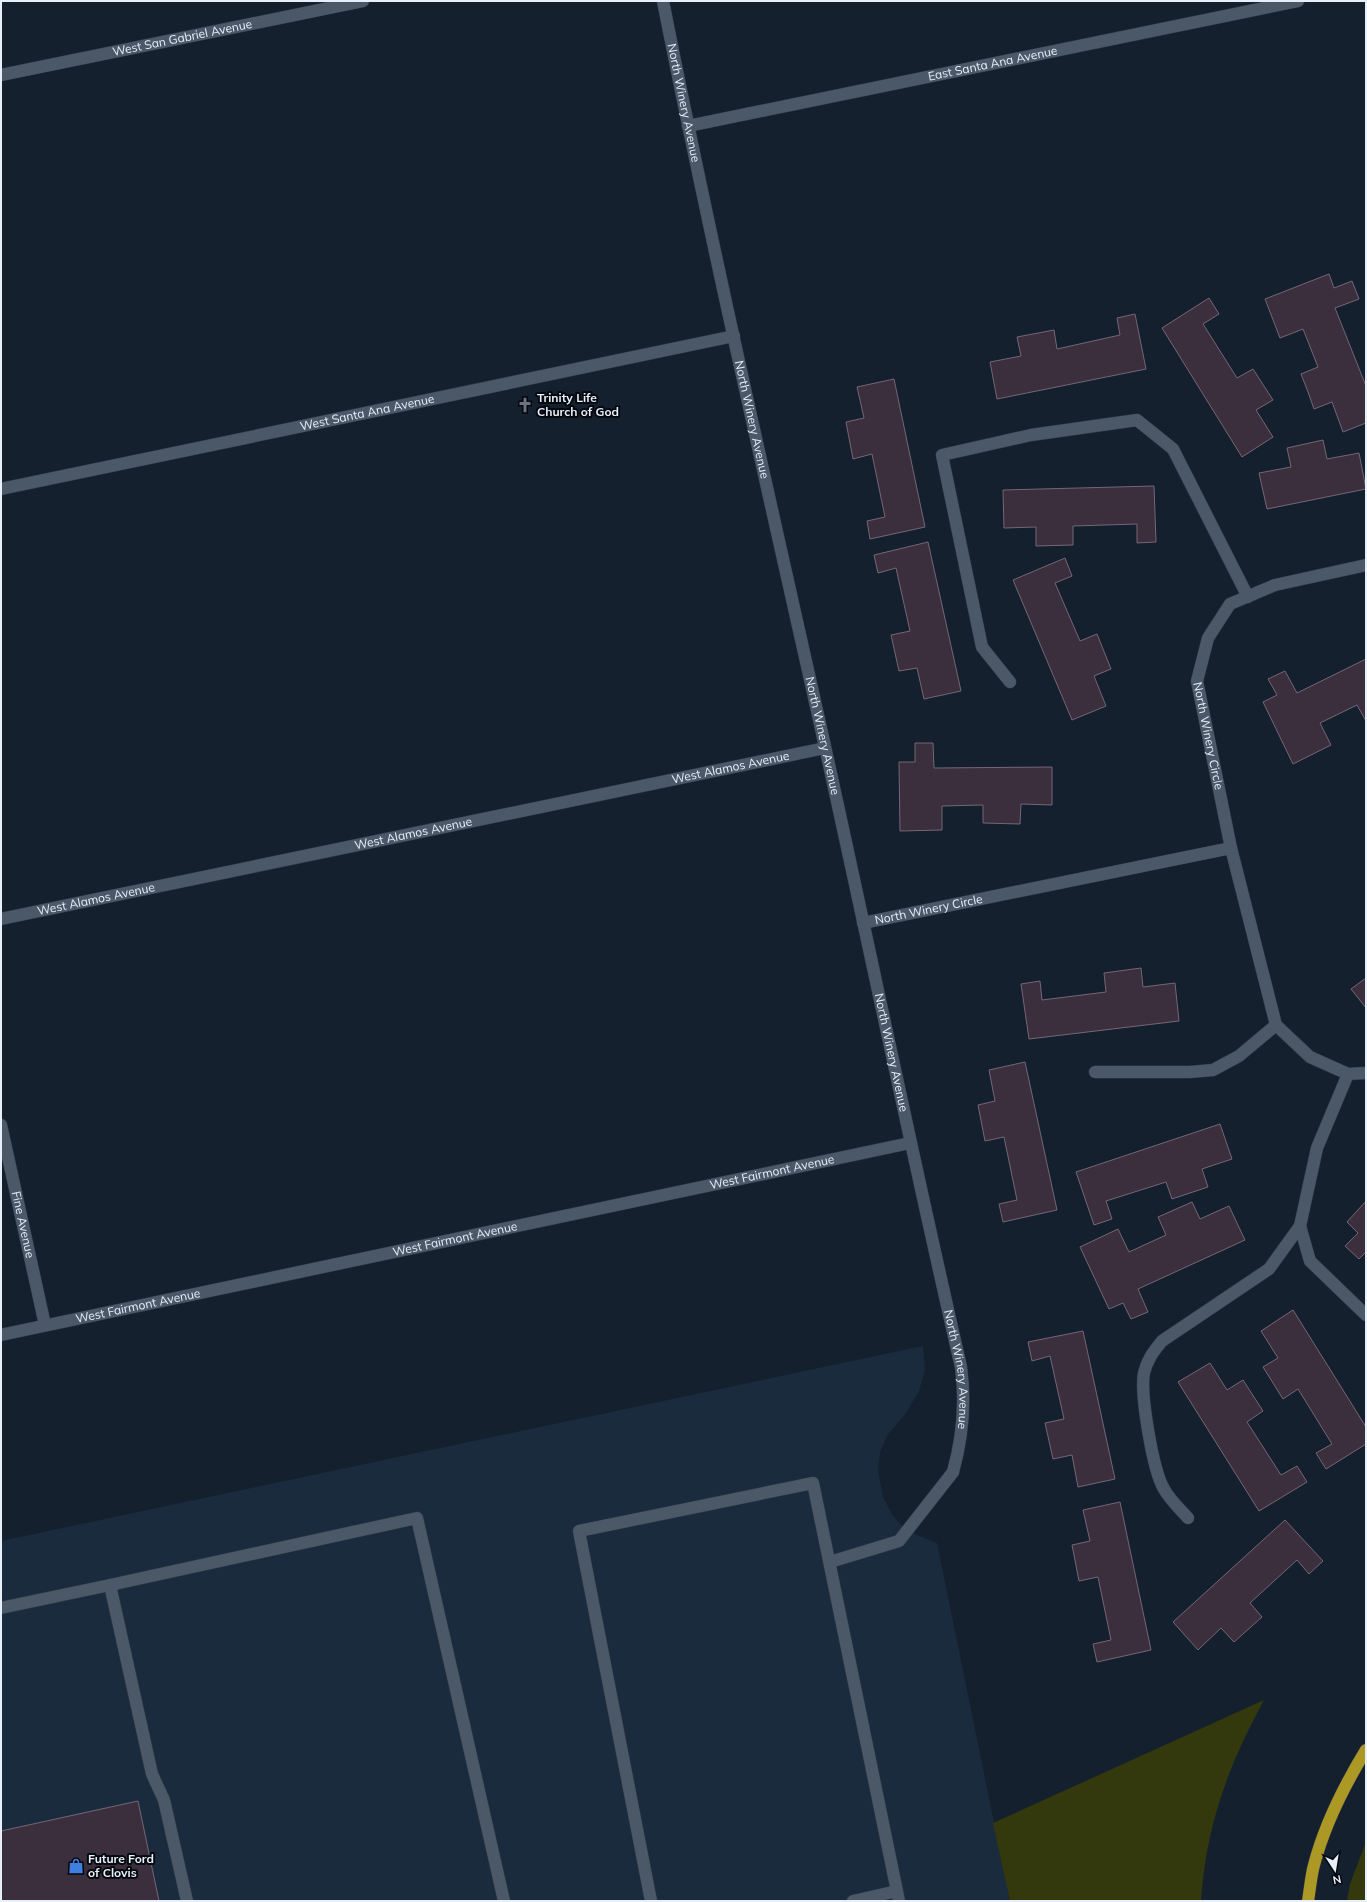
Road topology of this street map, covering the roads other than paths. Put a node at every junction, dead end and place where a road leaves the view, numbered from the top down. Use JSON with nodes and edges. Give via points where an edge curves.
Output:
{"nodes":[{"id":1,"x":363,"y":1,"type":"edge"},
{"id":2,"x":663,"y":1,"type":"edge"},
{"id":3,"x":1298,"y":1,"type":"edge"},
{"id":4,"x":1,"y":75,"type":"edge"},
{"id":5,"x":688,"y":126,"type":"junction"},
{"id":6,"x":734,"y":336,"type":"junction"},
{"id":7,"x":1,"y":490,"type":"edge"},
{"id":8,"x":1366,"y":565,"type":"edge"},
{"id":9,"x":1248,"y":597,"type":"junction"},
{"id":10,"x":1010,"y":682,"type":"dead end"},
{"id":11,"x":825,"y":748,"type":"junction"},
{"id":12,"x":1231,"y":848,"type":"junction"},
{"id":13,"x":1,"y":919,"type":"edge"},
{"id":14,"x":863,"y":923,"type":"junction"},
{"id":15,"x":1276,"y":1025,"type":"junction"},
{"id":16,"x":1095,"y":1072,"type":"dead end"},
{"id":17,"x":1366,"y":1073,"type":"edge"},
{"id":18,"x":1348,"y":1074,"type":"junction"},
{"id":19,"x":1,"y":1125,"type":"edge"},
{"id":20,"x":910,"y":1143,"type":"junction"},
{"id":21,"x":1300,"y":1226,"type":"junction"},
{"id":22,"x":1366,"y":1315,"type":"edge"},
{"id":23,"x":45,"y":1325,"type":"junction"},
{"id":24,"x":1,"y":1334,"type":"edge"},
{"id":25,"x":1188,"y":1518,"type":"dead end"},
{"id":26,"x":830,"y":1562,"type":"junction"},
{"id":27,"x":110,"y":1585,"type":"junction"},
{"id":28,"x":1,"y":1608,"type":"edge"},
{"id":29,"x":1366,"y":1750,"type":"edge"},
{"id":30,"x":898,"y":1896,"type":"edge"},
{"id":31,"x":187,"y":1901,"type":"edge"},
{"id":32,"x":504,"y":1901,"type":"edge"},
{"id":33,"x":651,"y":1901,"type":"edge"},
{"id":34,"x":853,"y":1901,"type":"edge"},
{"id":35,"x":1308,"y":1901,"type":"edge"}],
"edges":[{"from":1,"to":4,"type":"street","name":"West San Gabriel Avenue"},
{"from":2,"to":5,"type":"street","name":"North Winery Avenue"},
{"from":3,"to":5,"type":"street","name":"East Santa Ana Avenue"},
{"from":5,"to":6,"type":"street","name":"North Winery Avenue"},
{"from":6,"to":7,"type":"street","name":"West Santa Ana Avenue"},
{"from":6,"to":11,"type":"street","name":"North Winery Avenue"},
{"from":8,"to":9,"type":"street","name":"North Winery Circle","via":[[1275,585]]},
{"from":9,"to":10,"type":"street","via":[[1173,449],[1137,420],[1031,435],[942,455],[982,647]]},
{"from":9,"to":12,"type":"street","name":"North Winery Circle","via":[[1230,604],[1208,638],[1197,681]]},
{"from":11,"to":13,"type":"street","name":"West Alamos Avenue"},
{"from":11,"to":14,"type":"street","name":"North Winery Avenue"},
{"from":12,"to":14,"type":"street","name":"North Winery Circle"},
{"from":12,"to":15,"type":"street","name":"North Winery Circle"},
{"from":14,"to":20,"type":"street","name":"North Winery Avenue"},
{"from":15,"to":16,"type":"street","via":[[1239,1056],[1213,1070]]},
{"from":15,"to":18,"type":"street","via":[[1310,1057]]},
{"from":17,"to":18,"type":"street"},
{"from":18,"to":21,"type":"street","via":[[1317,1148]]},
{"from":19,"to":23,"type":"street","name":"Fine Avenue"},
{"from":20,"to":23,"type":"street","name":"West Fairmont Avenue"},
{"from":20,"to":26,"type":"street","name":"North Winery Avenue","via":[[963,1384],[963,1429],[953,1472],[899,1542]]},
{"from":21,"to":22,"type":"street","via":[[1310,1261]]},
{"from":21,"to":25,"type":"street","via":[[1268,1269],[1162,1341],[1149,1357],[1144,1374],[1143,1395],[1158,1471],[1164,1489]]},
{"from":23,"to":24,"type":"street","name":"West Fairmont Avenue"},
{"from":26,"to":30,"type":"street"},
{"from":26,"to":33,"type":"street","via":[[813,1483],[579,1531]]},
{"from":27,"to":28,"type":"street"},
{"from":27,"to":31,"type":"street","via":[[152,1774],[164,1800]]},
{"from":27,"to":32,"type":"street","via":[[417,1518]]},
{"from":29,"to":35,"type":"highway","via":[[1347,1781],[1330,1818],[1314,1865]]},
{"from":30,"to":34,"type":"street"}]}
